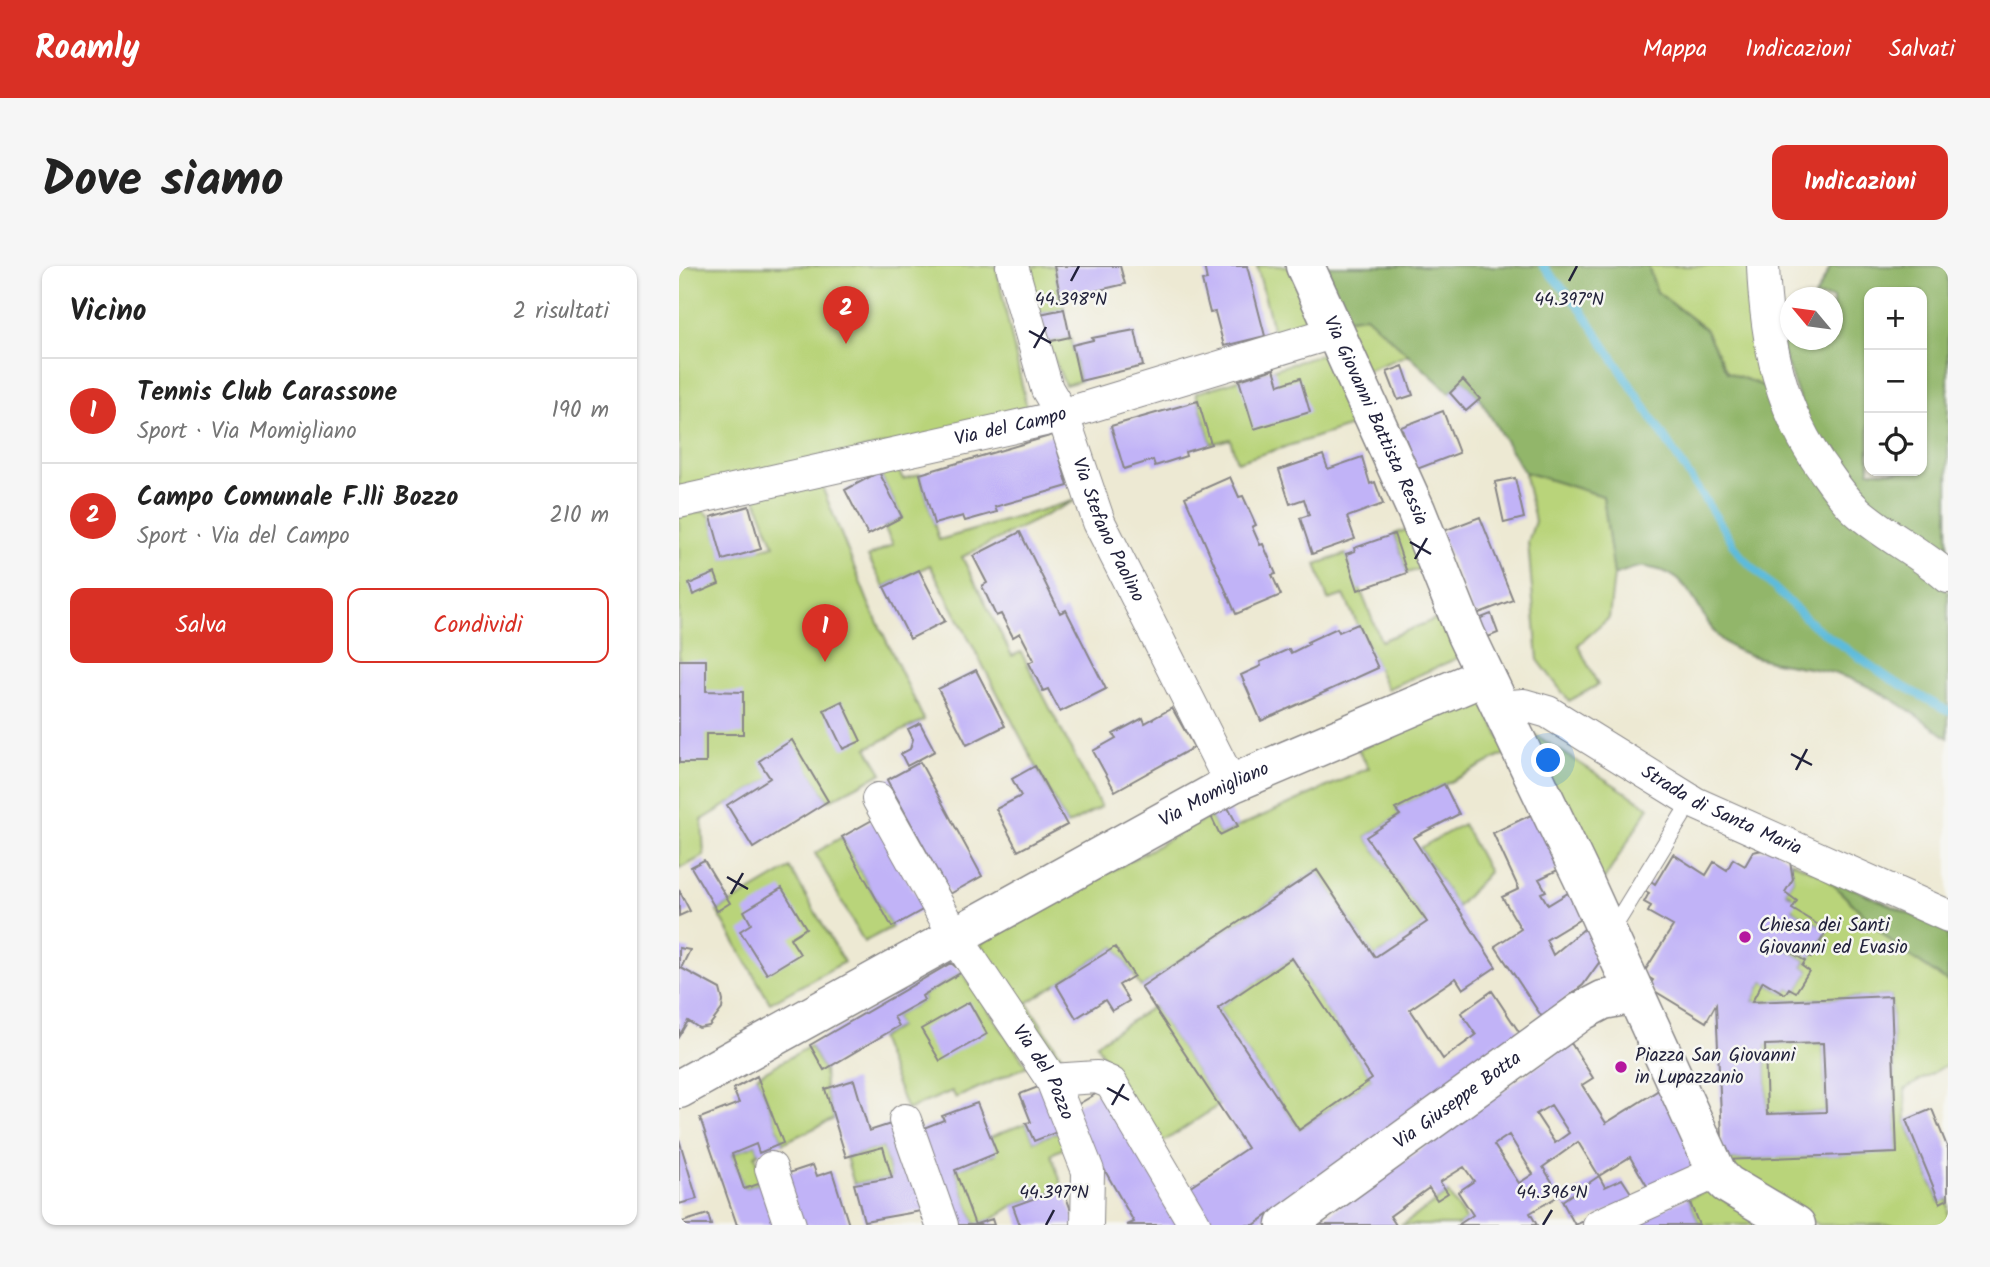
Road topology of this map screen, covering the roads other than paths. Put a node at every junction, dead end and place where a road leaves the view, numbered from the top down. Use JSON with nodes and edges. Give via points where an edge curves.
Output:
{"nodes":[{"id":1,"x":1012,"y":266,"type":"edge"},
{"id":2,"x":1305,"y":266,"type":"edge"},
{"id":3,"x":1763,"y":266,"type":"edge"},
{"id":4,"x":1335,"y":332,"type":"junction"},
{"id":5,"x":1063,"y":416,"type":"junction"},
{"id":6,"x":679,"y":502,"type":"edge"},
{"id":7,"x":1948,"y":577,"type":"edge"},
{"id":8,"x":1492,"y":691,"type":"junction"},
{"id":9,"x":1231,"y":784,"type":"junction"},
{"id":10,"x":878,"y":799,"type":"dead end"},
{"id":11,"x":1682,"y":816,"type":"dead end"},
{"id":12,"x":1948,"y":916,"type":"edge"},
{"id":13,"x":1608,"y":935,"type":"junction"},
{"id":14,"x":955,"y":936,"type":"junction"},
{"id":15,"x":1635,"y":994,"type":"junction"},
{"id":16,"x":1052,"y":1080,"type":"junction"},
{"id":17,"x":679,"y":1089,"type":"edge"},
{"id":18,"x":905,"y":1121,"type":"dead end"},
{"id":19,"x":771,"y":1168,"type":"dead end"},
{"id":20,"x":1717,"y":1172,"type":"junction"},
{"id":21,"x":790,"y":1225,"type":"edge"},
{"id":22,"x":942,"y":1225,"type":"edge"},
{"id":23,"x":1087,"y":1225,"type":"edge"},
{"id":24,"x":1195,"y":1225,"type":"edge"},
{"id":25,"x":1286,"y":1225,"type":"edge"},
{"id":26,"x":1599,"y":1225,"type":"edge"},
{"id":27,"x":1796,"y":1225,"type":"edge"}],
"edges":[{"from":1,"to":5,"type":"street","name":"Via Stefano Paolino","via":[[1047,388]]},
{"from":2,"to":4,"type":"street","name":"Via Giovanni Battista Ressia"},
{"from":3,"to":7,"type":"street","via":[[1779,382],[1808,447],[1857,511]]},
{"from":4,"to":5,"type":"street","name":"Via del Campo"},
{"from":4,"to":8,"type":"street","name":"Via Giovanni Battista Ressia"},
{"from":5,"to":6,"type":"street","name":"Via del Campo"},
{"from":5,"to":9,"type":"street","name":"Via Stefano Paolino","via":[[1100,522]]},
{"from":8,"to":9,"type":"street","name":"Via Momigliano"},
{"from":8,"to":12,"type":"street","name":"Strada di Santa Maria","via":[[1548,712],[1710,811]]},
{"from":8,"to":13,"type":"street","name":"Via Giovanni Battista Ressia"},
{"from":9,"to":14,"type":"street","name":"Via Momigliano"},
{"from":10,"to":14,"type":"street"},
{"from":11,"to":13,"type":"lane"},
{"from":13,"to":15,"type":"street","name":"Via Giovanni Battista Ressia"},
{"from":14,"to":16,"type":"street","name":"Via del Pozzo"},
{"from":14,"to":17,"type":"street","name":"Via Momigliano"},
{"from":15,"to":20,"type":"street","name":"Via Giovanni Battista Ressia"},
{"from":15,"to":25,"type":"street","name":"Via Giuseppe Botta","via":[[1603,1000],[1582,1011]]},
{"from":16,"to":23,"type":"street","name":"Via del Pozzo","via":[[1088,1171]]},
{"from":16,"to":24,"type":"street","via":[[1097,1077],[1111,1083]]},
{"from":18,"to":22,"type":"street"},
{"from":19,"to":21,"type":"street"},
{"from":20,"to":26,"type":"street"},
{"from":20,"to":27,"type":"street","via":[[1727,1184]]}]}
